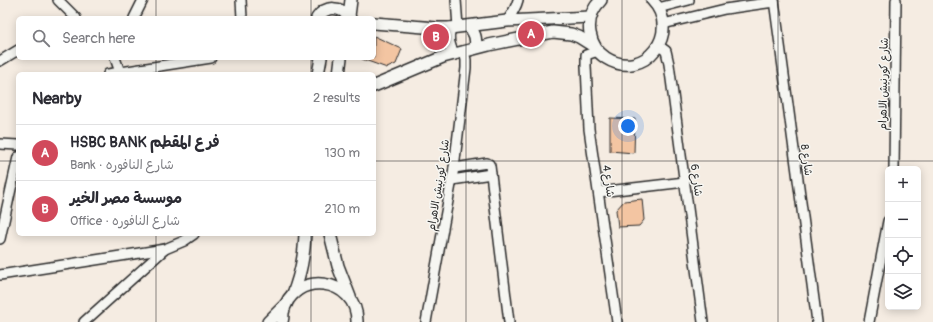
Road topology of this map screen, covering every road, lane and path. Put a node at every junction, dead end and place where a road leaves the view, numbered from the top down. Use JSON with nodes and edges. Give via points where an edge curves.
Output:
{"nodes":[{"id":1,"x":58,"y":0,"type":"edge"},
{"id":2,"x":143,"y":0,"type":"edge"},
{"id":3,"x":241,"y":0,"type":"edge"},
{"id":4,"x":351,"y":0,"type":"edge"},
{"id":5,"x":456,"y":0,"type":"edge"},
{"id":6,"x":518,"y":0,"type":"edge"},
{"id":7,"x":600,"y":0,"type":"edge"},
{"id":8,"x":689,"y":0,"type":"edge"},
{"id":9,"x":896,"y":0,"type":"edge"},
{"id":10,"x":774,"y":1,"type":"edge"},
{"id":11,"x":655,"y":4,"type":"edge"},
{"id":12,"x":724,"y":4,"type":"edge"},
{"id":13,"x":320,"y":12,"type":"edge"},
{"id":14,"x":73,"y":16,"type":"edge"},
{"id":15,"x":135,"y":16,"type":"edge"},
{"id":16,"x":242,"y":16,"type":"edge"},
{"id":17,"x":349,"y":16,"type":"edge"},
{"id":18,"x":350,"y":16,"type":"edge"},
{"id":19,"x":590,"y":17,"type":"junction"},
{"id":20,"x":507,"y":21,"type":"junction"},
{"id":21,"x":376,"y":23,"type":"edge"},
{"id":22,"x":663,"y":24,"type":"junction"},
{"id":23,"x":459,"y":27,"type":"junction"},
{"id":24,"x":659,"y":46,"type":"junction"},
{"id":25,"x":476,"y":48,"type":"junction"},
{"id":26,"x":596,"y":49,"type":"junction"},
{"id":27,"x":16,"y":51,"type":"edge"},
{"id":28,"x":459,"y":53,"type":"junction"},
{"id":29,"x":117,"y":60,"type":"edge"},
{"id":30,"x":199,"y":60,"type":"edge"},
{"id":31,"x":321,"y":60,"type":"edge"},
{"id":32,"x":341,"y":60,"type":"edge"},
{"id":33,"x":0,"y":61,"type":"edge"},
{"id":34,"x":120,"y":72,"type":"joint"},
{"id":35,"x":318,"y":72,"type":"edge"},
{"id":36,"x":338,"y":72,"type":"edge"},
{"id":37,"x":376,"y":85,"type":"edge"},
{"id":38,"x":1,"y":142,"type":"edge"},
{"id":39,"x":16,"y":145,"type":"edge"},
{"id":40,"x":894,"y":166,"type":"edge"},
{"id":41,"x":454,"y":168,"type":"junction"},
{"id":42,"x":16,"y":173,"type":"edge"},
{"id":43,"x":491,"y":174,"type":"junction"},
{"id":44,"x":452,"y":180,"type":"junction"},
{"id":45,"x":685,"y":182,"type":"junction"},
{"id":46,"x":598,"y":192,"type":"junction"},
{"id":47,"x":191,"y":236,"type":"edge"},
{"id":48,"x":305,"y":236,"type":"edge"},
{"id":49,"x":330,"y":236,"type":"edge"},
{"id":50,"x":885,"y":238,"type":"edge"},
{"id":51,"x":0,"y":239,"type":"edge"},
{"id":52,"x":165,"y":249,"type":"junction"},
{"id":53,"x":0,"y":275,"type":"edge"},
{"id":54,"x":290,"y":299,"type":"junction"},
{"id":55,"x":351,"y":299,"type":"junction"},
{"id":56,"x":358,"y":321,"type":"edge"},
{"id":57,"x":84,"y":322,"type":"edge"},
{"id":58,"x":268,"y":322,"type":"edge"},
{"id":59,"x":282,"y":322,"type":"edge"},
{"id":60,"x":426,"y":322,"type":"edge"},
{"id":61,"x":509,"y":322,"type":"edge"},
{"id":62,"x":617,"y":322,"type":"edge"},
{"id":63,"x":703,"y":322,"type":"edge"},
{"id":64,"x":817,"y":322,"type":"edge"},
{"id":65,"x":869,"y":322,"type":"edge"}],
"edges":[{"from":1,"to":14,"type":"street"},
{"from":2,"to":15,"type":"street"},
{"from":3,"to":16,"type":"street"},
{"from":4,"to":18,"type":"main road"},
{"from":5,"to":23,"type":"street"},
{"from":6,"to":20,"type":"street"},
{"from":7,"to":19,"type":"main road"},
{"from":8,"to":11,"type":"street"},
{"from":9,"to":40,"type":"street","name":"شارع كورنيش الاهرام"},
{"from":10,"to":12,"type":"street"},
{"from":10,"to":64,"type":"street","name":"شارع 8"},
{"from":11,"to":22,"type":"main road","via":[[663,18]]},
{"from":12,"to":22,"type":"street"},
{"from":13,"to":17,"type":"main road","via":[[335,8]]},
{"from":19,"to":20,"type":"main road"},
{"from":19,"to":26,"type":"main road","via":[[590,35]]},
{"from":20,"to":23,"type":"main road"},
{"from":21,"to":23,"type":"main road","via":[[436,28]]},
{"from":22,"to":24,"type":"main road"},
{"from":23,"to":25,"type":"main road","via":[[474,33]]},
{"from":23,"to":28,"type":"main road","via":[[449,32],[448,41],[451,50]]},
{"from":24,"to":26,"type":"main road","via":[[649,56],[630,64],[609,60]]},
{"from":24,"to":45,"type":"street","name":"شارع 6","via":[[666,51],[669,64]]},
{"from":25,"to":26,"type":"main road","via":[[553,32],[579,37]]},
{"from":25,"to":28,"type":"main road"},
{"from":26,"to":46,"type":"street","name":"شارع 4","via":[[586,55],[586,66],[589,129]]},
{"from":27,"to":33,"type":"street"},
{"from":28,"to":37,"type":"main road","via":[[443,57]]},
{"from":28,"to":41,"type":"street","name":"شارع كورنيش الاهرام","via":[[466,60],[466,68]]},
{"from":29,"to":34,"type":"street"},
{"from":30,"to":34,"type":"street"},
{"from":31,"to":35,"type":"main road"},
{"from":32,"to":36,"type":"main road"},
{"from":38,"to":39,"type":"street"},
{"from":41,"to":43,"type":"street","via":[[486,163],[490,166]]},
{"from":41,"to":44,"type":"street","name":"شارع كورنيش الاهرام"},
{"from":42,"to":51,"type":"street"},
{"from":43,"to":44,"type":"street"},
{"from":43,"to":61,"type":"street"},
{"from":44,"to":60,"type":"street","name":"شارع كورنيش الاهرام"},
{"from":45,"to":46,"type":"street"},
{"from":45,"to":63,"type":"street","name":"شارع 6"},
{"from":46,"to":62,"type":"street","name":"شارع 4"},
{"from":47,"to":52,"type":"street"},
{"from":48,"to":54,"type":"main road","via":[[300,275]]},
{"from":49,"to":55,"type":"main road","via":[[338,266]]},
{"from":50,"to":65,"type":"street"},
{"from":52,"to":53,"type":"street"},
{"from":52,"to":57,"type":"street"},
{"from":54,"to":55,"type":"main road","via":[[302,288],[323,283],[343,291]]},
{"from":54,"to":58,"type":"main road"},
{"from":54,"to":59,"type":"main road","via":[[283,313]]},
{"from":55,"to":56,"type":"main road"}]}
